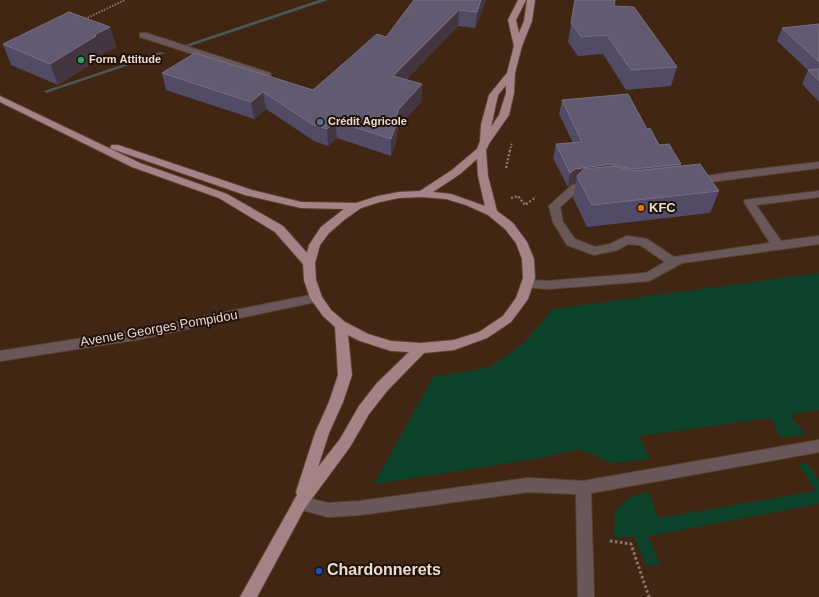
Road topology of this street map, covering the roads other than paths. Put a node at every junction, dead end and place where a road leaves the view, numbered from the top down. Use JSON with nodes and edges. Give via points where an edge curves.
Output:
{"nodes":[{"id":1,"x":522,"y":0,"type":"edge"},
{"id":2,"x":531,"y":0,"type":"edge"},
{"id":3,"x":143,"y":34,"type":"dead end"},
{"id":4,"x":518,"y":46,"type":"junction"},
{"id":5,"x":511,"y":73,"type":"junction"},
{"id":6,"x":267,"y":75,"type":"edge"},
{"id":7,"x":0,"y":99,"type":"edge"},
{"id":8,"x":65,"y":130,"type":"junction"},
{"id":9,"x":483,"y":146,"type":"junction"},
{"id":10,"x":819,"y":165,"type":"edge"},
{"id":11,"x":685,"y":182,"type":"edge"},
{"id":12,"x":602,"y":184,"type":"edge"},
{"id":13,"x":422,"y":194,"type":"junction"},
{"id":14,"x":819,"y":194,"type":"edge"},
{"id":15,"x":357,"y":206,"type":"junction"},
{"id":16,"x":492,"y":213,"type":"junction"},
{"id":17,"x":819,"y":240,"type":"edge"},
{"id":18,"x":778,"y":246,"type":"junction"},
{"id":19,"x":674,"y":262,"type":"junction"},
{"id":20,"x":309,"y":263,"type":"junction"},
{"id":21,"x":528,"y":284,"type":"junction"},
{"id":22,"x":316,"y":298,"type":"junction"},
{"id":23,"x":341,"y":325,"type":"junction"},
{"id":24,"x":421,"y":348,"type":"junction"},
{"id":25,"x":0,"y":356,"type":"edge"},
{"id":26,"x":819,"y":446,"type":"edge"},
{"id":27,"x":583,"y":488,"type":"junction"},
{"id":28,"x":300,"y":502,"type":"junction"},
{"id":29,"x":248,"y":597,"type":"edge"},
{"id":30,"x":586,"y":597,"type":"edge"}],
"edges":[{"from":1,"to":4,"type":"main road","via":[[512,20]]},
{"from":2,"to":4,"type":"main road","via":[[528,22]]},
{"from":3,"to":6,"type":"street"},
{"from":4,"to":5,"type":"main road"},
{"from":5,"to":9,"type":"main road","via":[[494,95]]},
{"from":5,"to":9,"type":"main road","via":[[510,93],[504,115]]},
{"from":7,"to":8,"type":"main road"},
{"from":8,"to":15,"type":"main road","via":[[249,193],[301,205]]},
{"from":8,"to":20,"type":"main road","via":[[136,165],[224,196],[279,229]]},
{"from":9,"to":13,"type":"main road","via":[[456,172]]},
{"from":9,"to":16,"type":"main road","via":[[483,176]]},
{"from":10,"to":11,"type":"street"},
{"from":12,"to":19,"type":"street","via":[[576,187],[554,206],[558,222],[571,242],[594,251],[613,247],[627,240],[643,242]]},
{"from":13,"to":15,"type":"main road","via":[[378,199]]},
{"from":13,"to":16,"type":"main road","via":[[447,196]]},
{"from":14,"to":18,"type":"street","via":[[749,202]]},
{"from":15,"to":20,"type":"main road","via":[[325,230],[315,245]]},
{"from":16,"to":21,"type":"main road","via":[[509,226],[521,242],[528,259]]},
{"from":17,"to":18,"type":"street"},
{"from":18,"to":19,"type":"street","via":[[679,259]]},
{"from":19,"to":21,"type":"street","via":[[649,277],[593,283]]},
{"from":20,"to":22,"type":"main road","via":[[310,280]]},
{"from":21,"to":24,"type":"main road","via":[[522,299],[507,319],[483,335],[454,345]]},
{"from":22,"to":23,"type":"main road"},
{"from":22,"to":25,"type":"street","name":"Avenue Georges Pompidou","via":[[135,335]]},
{"from":23,"to":24,"type":"main road","via":[[364,338],[391,346]]},
{"from":23,"to":28,"type":"main road","via":[[345,375],[322,433]]},
{"from":24,"to":28,"type":"main road","via":[[382,387],[364,410],[345,443]]},
{"from":26,"to":27,"type":"street"},
{"from":27,"to":28,"type":"street","via":[[528,485],[328,510]]},
{"from":27,"to":30,"type":"street"},
{"from":28,"to":29,"type":"main road"}]}
